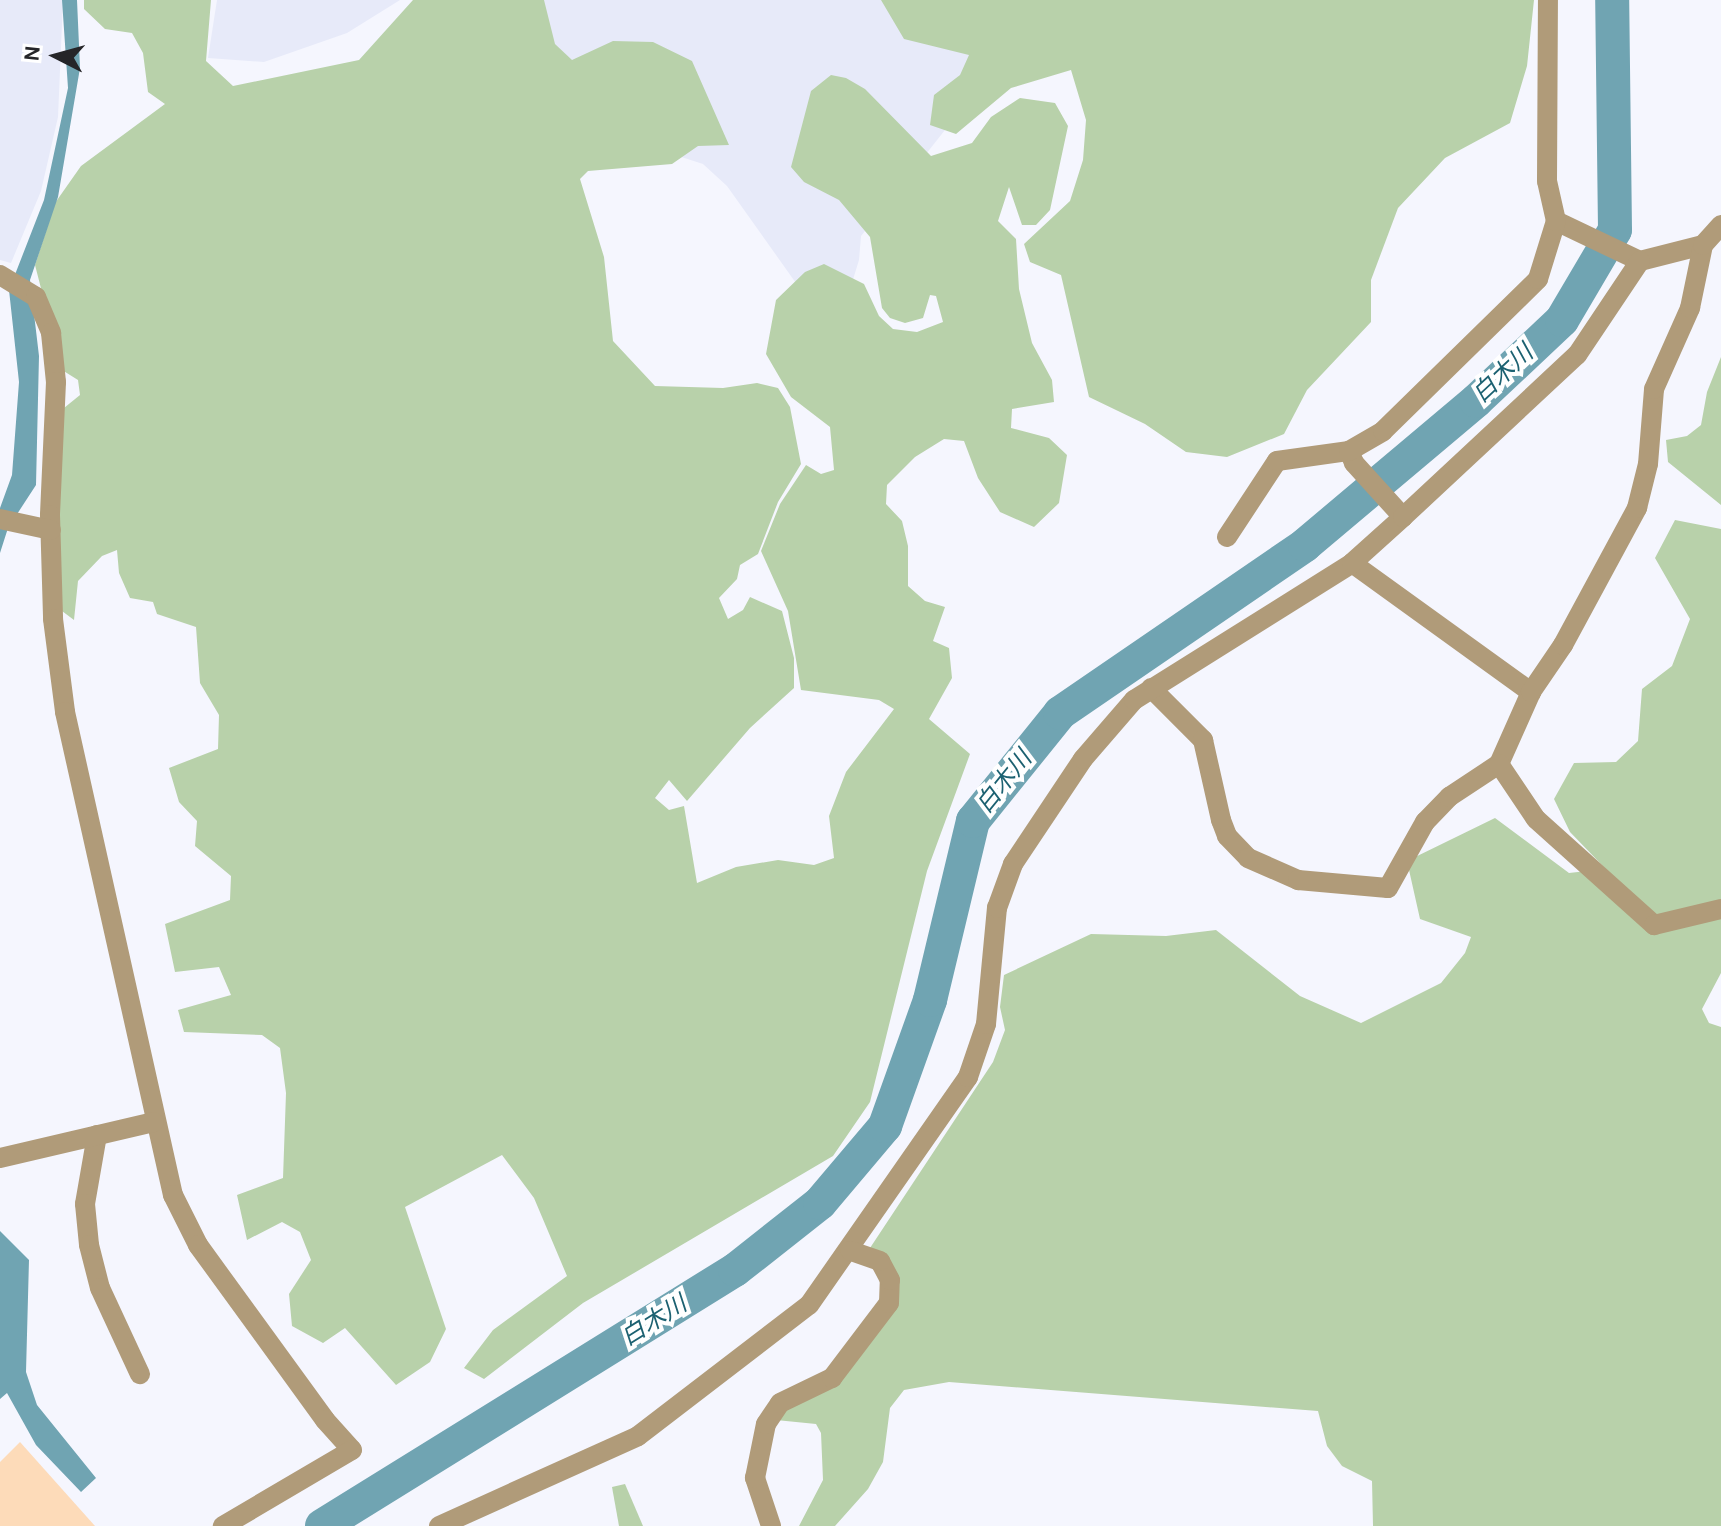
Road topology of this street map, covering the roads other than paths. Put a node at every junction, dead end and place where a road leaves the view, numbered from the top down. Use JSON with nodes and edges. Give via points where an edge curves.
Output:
{"nodes":[{"id":1,"x":1548,"y":0,"type":"edge"},
{"id":2,"x":1556,"y":221,"type":"junction"},
{"id":3,"x":1721,"y":225,"type":"edge"},
{"id":4,"x":1703,"y":245,"type":"junction"},
{"id":5,"x":1632,"y":258,"type":"junction"},
{"id":6,"x":3,"y":277,"type":"edge"},
{"id":7,"x":1352,"y":457,"type":"junction"},
{"id":8,"x":1403,"y":517,"type":"junction"},
{"id":9,"x":9,"y":521,"type":"edge"},
{"id":10,"x":51,"y":530,"type":"junction"},
{"id":11,"x":1227,"y":537,"type":"dead end"},
{"id":12,"x":1352,"y":563,"type":"junction"},
{"id":13,"x":1151,"y":688,"type":"junction"},
{"id":14,"x":1531,"y":692,"type":"junction"},
{"id":15,"x":1499,"y":764,"type":"junction"},
{"id":16,"x":1721,"y":909,"type":"edge"},
{"id":17,"x":154,"y":1122,"type":"junction"},
{"id":18,"x":97,"y":1135,"type":"junction"},
{"id":19,"x":0,"y":1158,"type":"edge"},
{"id":20,"x":851,"y":1251,"type":"junction"},
{"id":21,"x":140,"y":1374,"type":"dead end"},
{"id":22,"x":223,"y":1526,"type":"edge"},
{"id":23,"x":439,"y":1526,"type":"edge"},
{"id":24,"x":771,"y":1526,"type":"edge"}],
"edges":[{"from":1,"to":2,"type":"street","via":[[1547,181]]},
{"from":2,"to":5,"type":"street"},
{"from":2,"to":7,"type":"street","via":[[1538,279]]},
{"from":3,"to":4,"type":"street"},
{"from":4,"to":5,"type":"street"},
{"from":4,"to":14,"type":"street","via":[[1690,308],[1654,389],[1648,464],[1637,508],[1563,645]]},
{"from":5,"to":8,"type":"street","via":[[1577,355]]},
{"from":6,"to":10,"type":"street","via":[[36,297],[51,333],[56,382]]},
{"from":7,"to":8,"type":"street"},
{"from":7,"to":11,"type":"street","via":[[1277,461]]},
{"from":8,"to":12,"type":"street"},
{"from":9,"to":10,"type":"street"},
{"from":10,"to":17,"type":"street","via":[[53,619],[65,712]]},
{"from":12,"to":13,"type":"street"},
{"from":12,"to":14,"type":"street"},
{"from":13,"to":15,"type":"street","via":[[1203,740],[1227,836],[1260,865],[1298,880],[1388,888],[1425,822],[1449,797]]},
{"from":13,"to":20,"type":"street","via":[[1083,759],[1013,864],[997,908],[986,1024],[968,1077]]},
{"from":14,"to":15,"type":"street"},
{"from":15,"to":16,"type":"street","via":[[1536,819],[1654,925]]},
{"from":17,"to":18,"type":"street"},
{"from":17,"to":22,"type":"street","via":[[173,1195],[198,1245],[352,1450]]},
{"from":18,"to":19,"type":"street"},
{"from":18,"to":21,"type":"street","via":[[85,1204],[89,1245],[100,1288]]},
{"from":20,"to":23,"type":"street","via":[[809,1305],[638,1436]]},
{"from":20,"to":24,"type":"street","via":[[880,1261],[890,1280],[889,1303],[832,1378],[780,1403],[766,1424],[755,1478]]}]}
